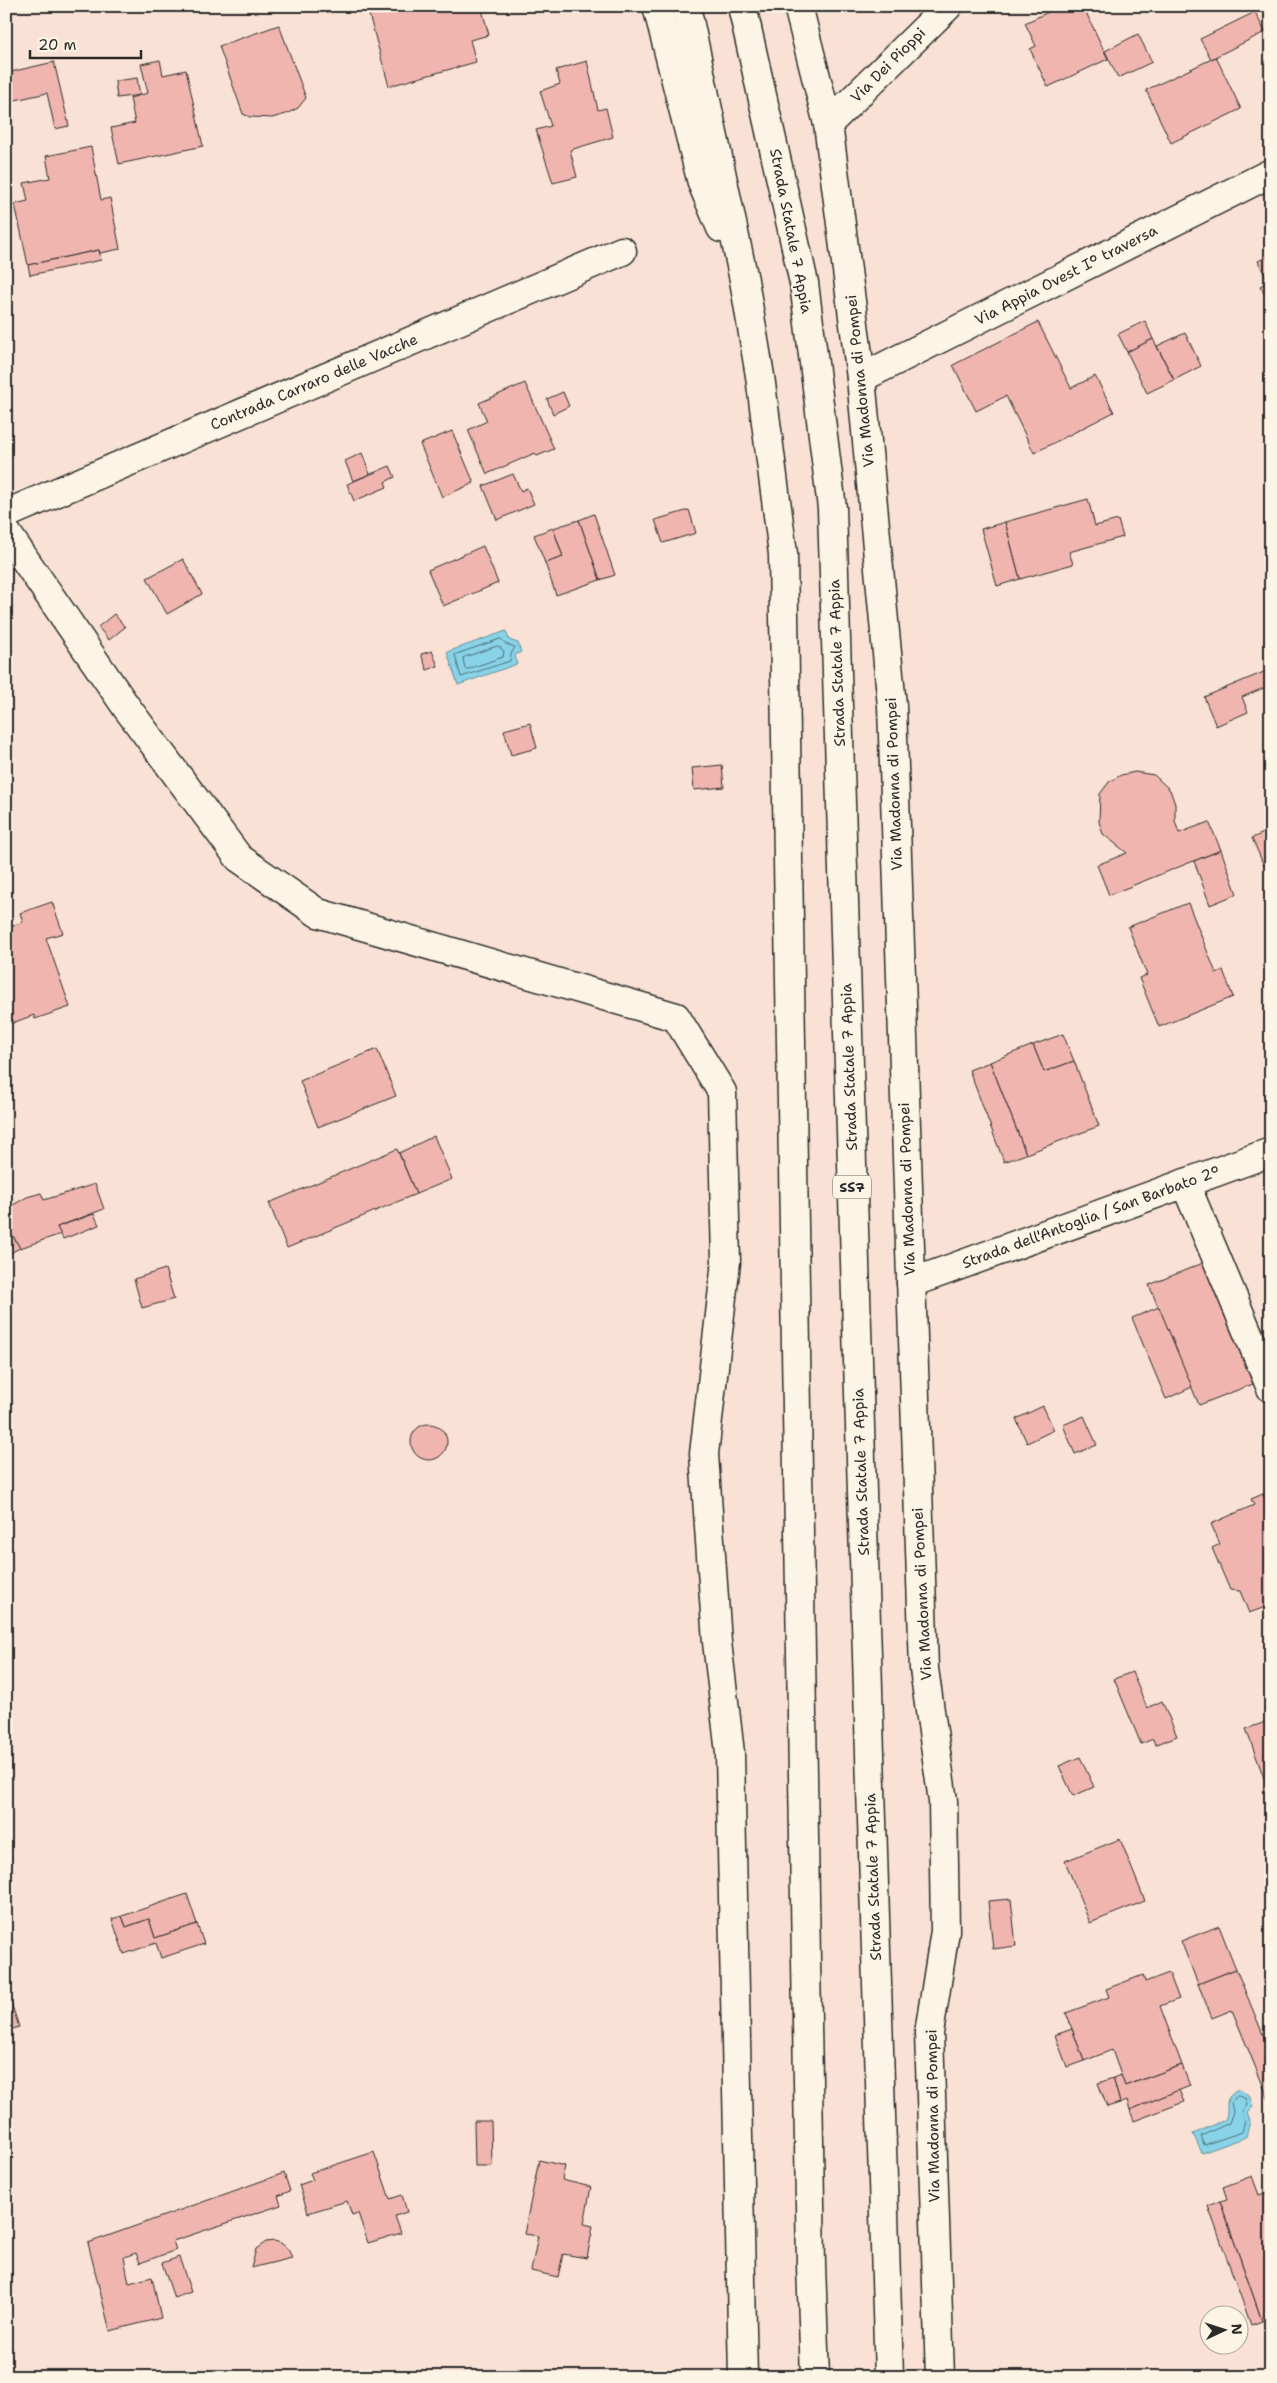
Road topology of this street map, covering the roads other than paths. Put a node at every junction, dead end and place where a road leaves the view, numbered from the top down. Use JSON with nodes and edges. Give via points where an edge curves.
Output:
{"nodes":[{"id":1,"x":657,"y":6,"type":"edge"},
{"id":2,"x":686,"y":6,"type":"edge"},
{"id":3,"x":742,"y":6,"type":"edge"},
{"id":4,"x":798,"y":6,"type":"edge"},
{"id":5,"x":948,"y":6,"type":"edge"},
{"id":6,"x":828,"y":124,"type":"junction"},
{"id":7,"x":1271,"y":173,"type":"edge"},
{"id":8,"x":622,"y":251,"type":"dead end"},
{"id":9,"x":744,"y":280,"type":"junction"},
{"id":10,"x":862,"y":378,"type":"junction"},
{"id":11,"x":6,"y":514,"type":"edge"},
{"id":12,"x":6,"y":532,"type":"edge"},
{"id":13,"x":1271,"y":1152,"type":"edge"},
{"id":14,"x":1185,"y":1183,"type":"junction"},
{"id":15,"x":910,"y":1283,"type":"junction"},
{"id":16,"x":1271,"y":1388,"type":"edge"},
{"id":17,"x":743,"y":2377,"type":"edge"},
{"id":18,"x":815,"y":2377,"type":"edge"},
{"id":19,"x":889,"y":2377,"type":"edge"},
{"id":20,"x":940,"y":2377,"type":"edge"}],
"edges":[{"from":1,"to":9,"type":"main road","via":[[702,183]]},
{"from":2,"to":9,"type":"main road"},
{"from":3,"to":19,"type":"main road","name":"Strada Statale 7 Appia","number":"SS7","via":[[804,283],[832,508]]},
{"from":4,"to":6,"type":"main road","name":"Via Madonna di Pompei"},
{"from":5,"to":6,"type":"main road","name":"Via Dei Pioppi"},
{"from":6,"to":10,"type":"main road","name":"Via Madonna di Pompei"},
{"from":7,"to":10,"type":"main road","name":"Via Appia Ovest I° traversa"},
{"from":8,"to":11,"type":"main road","name":"Contrada Carraro delle Vacche"},
{"from":9,"to":18,"type":"main road","via":[[783,554],[810,2245]]},
{"from":10,"to":15,"type":"main road","name":"Via Madonna di Pompei","via":[[892,706]]},
{"from":12,"to":17,"type":"main road","via":[[127,708],[239,858],[318,913],[676,1017],[722,1092],[726,1262],[704,1454],[717,1642],[730,1753]]},
{"from":13,"to":14,"type":"main road","name":"Strada dell'Antoglia / San Barbato 2°"},
{"from":14,"to":15,"type":"main road","name":"Strada dell'Antoglia / San Barbato 2°"},
{"from":14,"to":16,"type":"main road"},
{"from":15,"to":20,"type":"main road","name":"Via Madonna di Pompei","via":[[924,1669],[943,1802],[945,1931],[929,2033]]}]}
